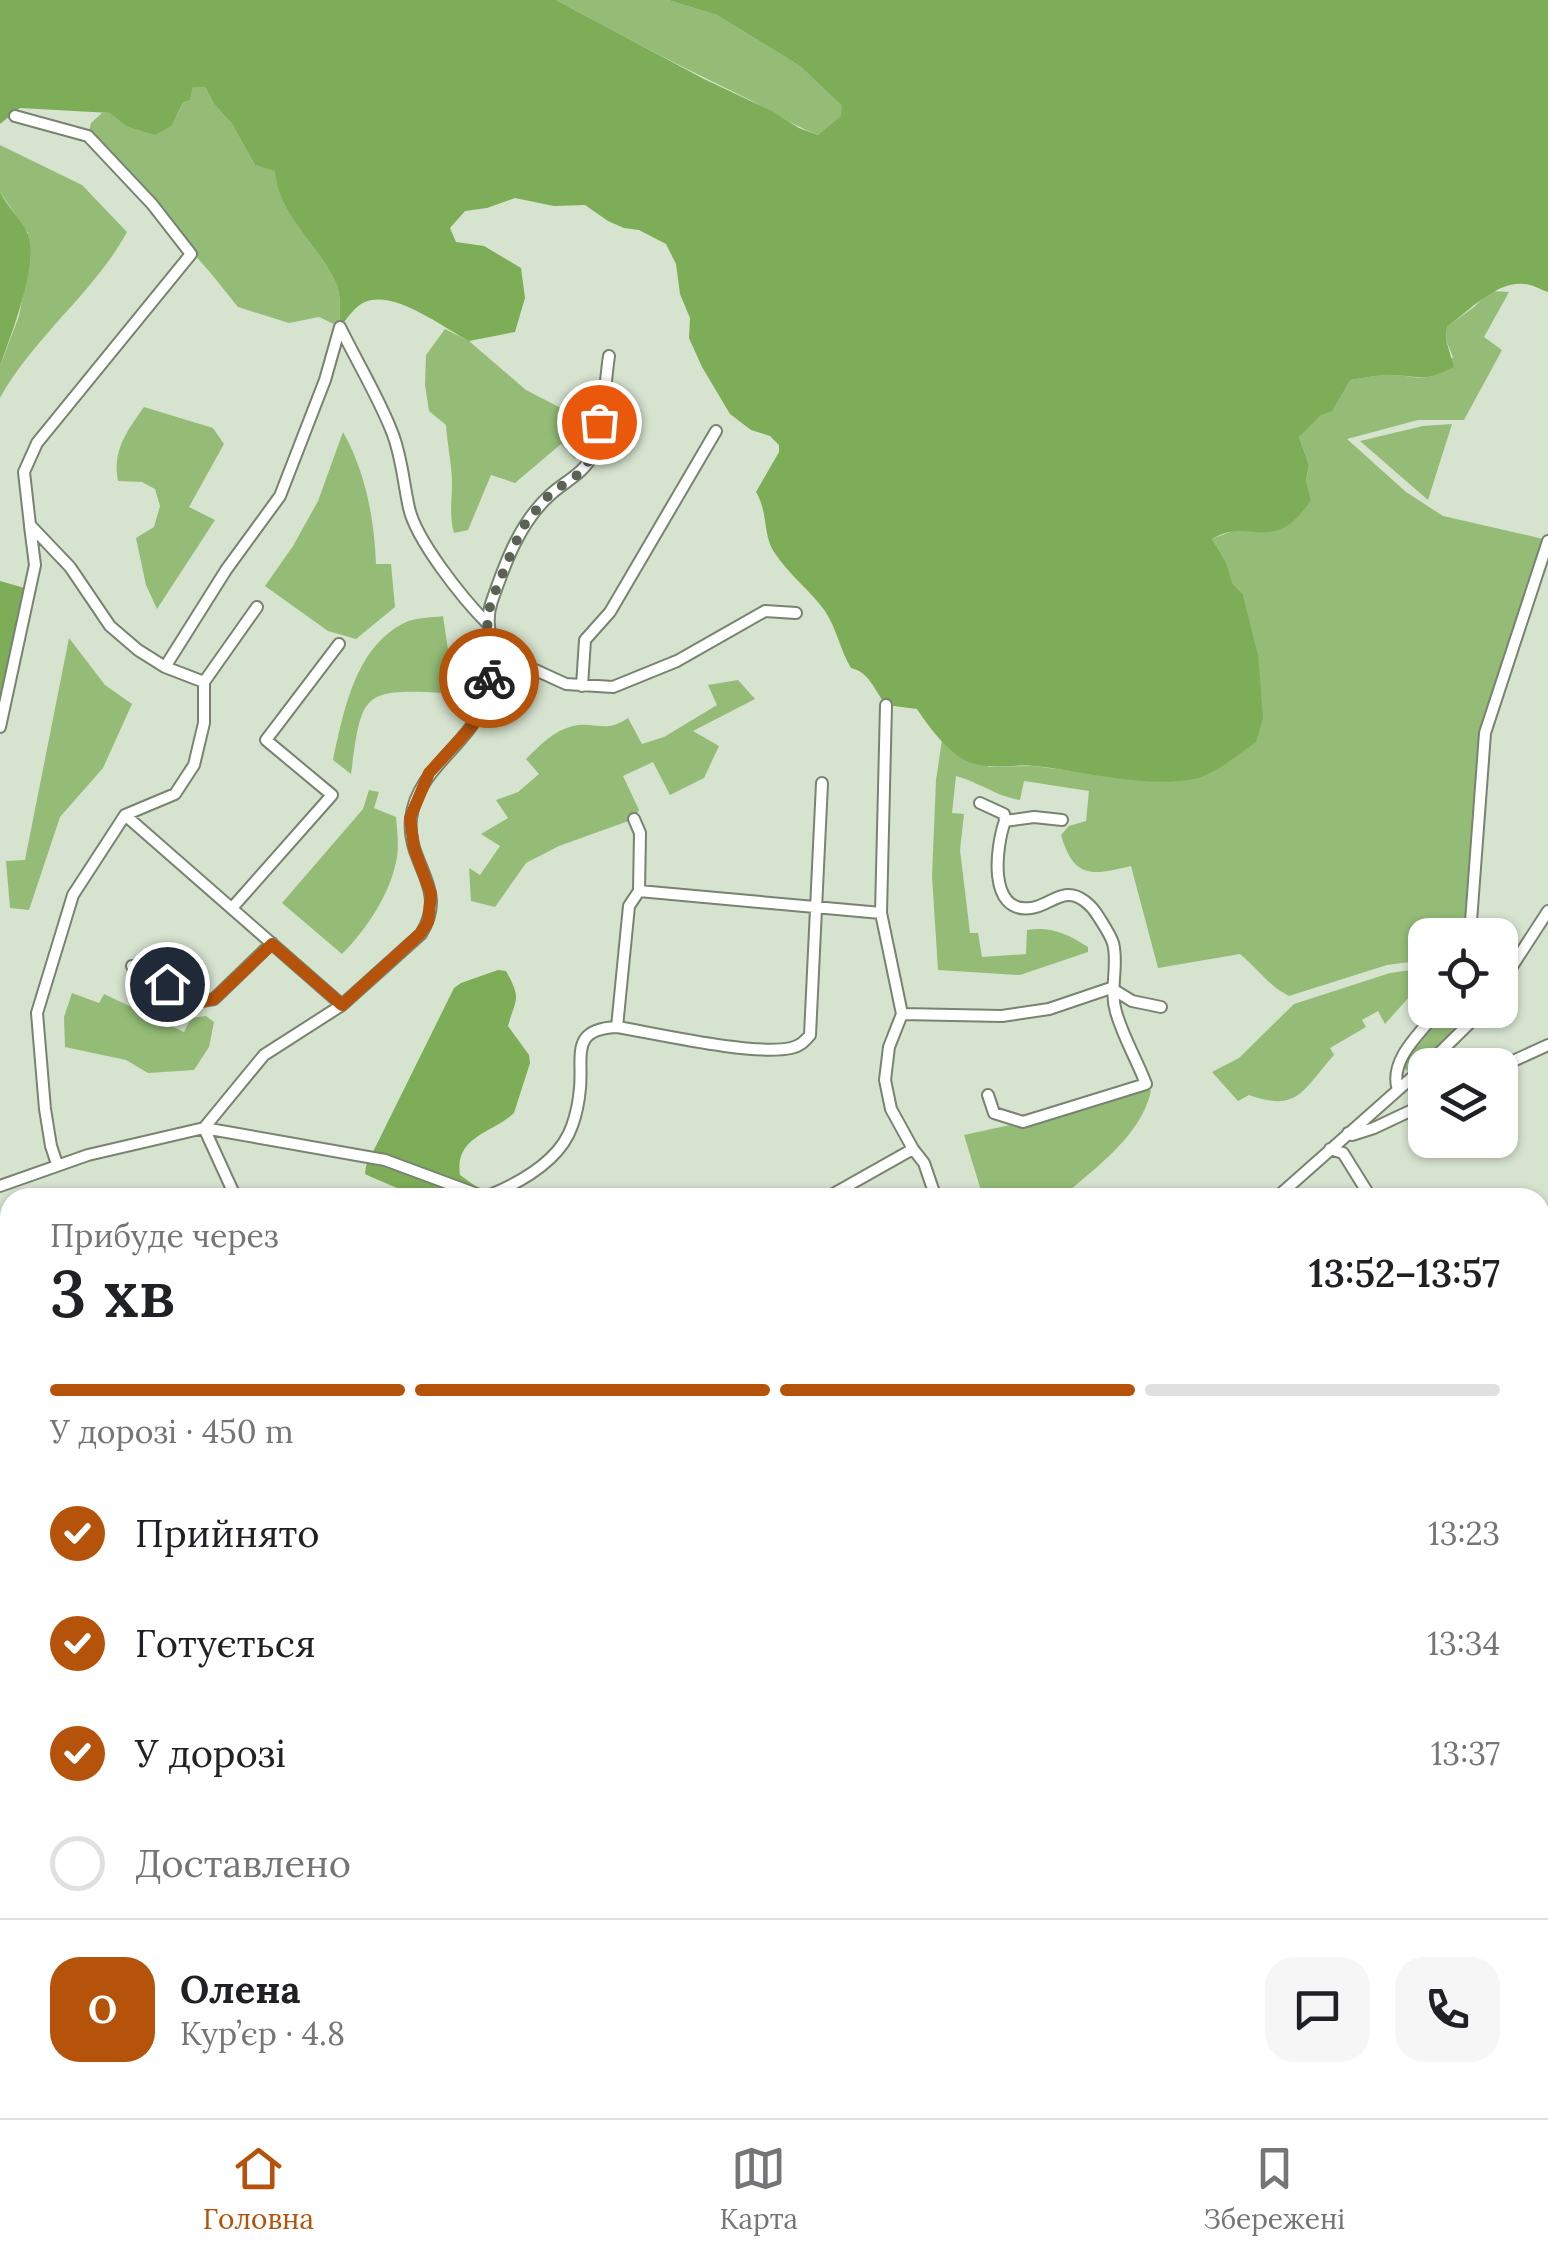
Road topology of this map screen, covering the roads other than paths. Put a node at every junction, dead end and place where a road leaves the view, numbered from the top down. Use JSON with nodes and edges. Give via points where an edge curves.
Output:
{"nodes":[{"id":1,"x":15,"y":116,"type":"dead end"},
{"id":2,"x":609,"y":356,"type":"dead end"},
{"id":3,"x":716,"y":432,"type":"dead end"},
{"id":4,"x":30,"y":525,"type":"junction"},
{"id":5,"x":1548,"y":541,"type":"edge"},
{"id":6,"x":257,"y":607,"type":"dead end"},
{"id":7,"x":796,"y":613,"type":"dead end"},
{"id":8,"x":487,"y":622,"type":"junction"},
{"id":9,"x":339,"y":644,"type":"dead end"},
{"id":10,"x":493,"y":661,"type":"junction"},
{"id":11,"x":165,"y":667,"type":"junction"},
{"id":12,"x":204,"y":682,"type":"junction"},
{"id":13,"x":582,"y":686,"type":"junction"},
{"id":14,"x":886,"y":705,"type":"dead end"},
{"id":15,"x":0,"y":727,"type":"edge"},
{"id":16,"x":822,"y":784,"type":"dead end"},
{"id":17,"x":980,"y":802,"type":"dead end"},
{"id":18,"x":125,"y":815,"type":"junction"},
{"id":19,"x":634,"y":819,"type":"dead end"},
{"id":20,"x":1062,"y":820,"type":"dead end"},
{"id":21,"x":1005,"y":821,"type":"junction"},
{"id":22,"x":639,"y":892,"type":"junction"},
{"id":23,"x":232,"y":908,"type":"junction"},
{"id":24,"x":816,"y":908,"type":"junction"},
{"id":25,"x":1548,"y":911,"type":"edge"},
{"id":26,"x":881,"y":913,"type":"junction"},
{"id":27,"x":1471,"y":918,"type":"edge"},
{"id":28,"x":272,"y":944,"type":"junction"},
{"id":29,"x":1518,"y":957,"type":"edge"},
{"id":30,"x":132,"y":966,"type":"dead end"},
{"id":31,"x":1111,"y":988,"type":"junction"},
{"id":32,"x":342,"y":1005,"type":"junction"},
{"id":33,"x":1161,"y":1007,"type":"dead end"},
{"id":34,"x":902,"y":1014,"type":"junction"},
{"id":35,"x":616,"y":1027,"type":"junction"},
{"id":36,"x":1425,"y":1028,"type":"edge"},
{"id":37,"x":1465,"y":1028,"type":"edge"},
{"id":38,"x":1548,"y":1045,"type":"edge"},
{"id":39,"x":1444,"y":1048,"type":"edge"},
{"id":40,"x":1518,"y":1059,"type":"edge"},
{"id":41,"x":1408,"y":1081,"type":"edge"},
{"id":42,"x":1398,"y":1090,"type":"junction"},
{"id":43,"x":988,"y":1095,"type":"dead end"},
{"id":44,"x":1408,"y":1112,"type":"edge"},
{"id":45,"x":204,"y":1128,"type":"junction"},
{"id":46,"x":1348,"y":1133,"type":"junction"},
{"id":47,"x":912,"y":1149,"type":"junction"},
{"id":48,"x":1330,"y":1149,"type":"junction"},
{"id":49,"x":58,"y":1164,"type":"junction"},
{"id":50,"x":0,"y":1186,"type":"edge"},
{"id":51,"x":231,"y":1188,"type":"edge"},
{"id":52,"x":460,"y":1188,"type":"edge"},
{"id":53,"x":506,"y":1188,"type":"edge"},
{"id":54,"x":844,"y":1188,"type":"edge"},
{"id":55,"x":933,"y":1188,"type":"edge"},
{"id":56,"x":1287,"y":1188,"type":"edge"},
{"id":57,"x":1365,"y":1188,"type":"edge"}],
"edges":[{"from":1,"to":4,"type":"street","via":[[88,136],[191,254],[30,455],[24,472]]},
{"from":2,"to":8,"type":"street","via":[[595,452],[526,522]]},
{"from":3,"to":13,"type":"street","via":[[610,612],[585,640]]},
{"from":4,"to":11,"type":"street","via":[[70,567],[110,626]]},
{"from":4,"to":15,"type":"street","via":[[34,566]]},
{"from":5,"to":27,"type":"street","via":[[1485,733]]},
{"from":6,"to":12,"type":"street"},
{"from":7,"to":13,"type":"street","via":[[766,611],[632,682]]},
{"from":8,"to":10,"type":"street"},
{"from":8,"to":11,"type":"street","via":[[463,598],[416,526],[391,429],[340,328],[280,496]]},
{"from":9,"to":23,"type":"street","via":[[266,740],[332,795]]},
{"from":10,"to":13,"type":"street","via":[[520,663]]},
{"from":10,"to":32,"type":"street","via":[[472,726],[429,773],[410,818],[431,894],[428,922]]},
{"from":11,"to":12,"type":"street"},
{"from":12,"to":18,"type":"street","via":[[194,765],[175,794]]},
{"from":14,"to":26,"type":"street"},
{"from":16,"to":24,"type":"street"},
{"from":17,"to":21,"type":"street"},
{"from":18,"to":23,"type":"street"},
{"from":18,"to":49,"type":"street","via":[[74,895],[37,1013],[50,1146]]},
{"from":19,"to":22,"type":"street","via":[[640,833]]},
{"from":20,"to":21,"type":"street"},
{"from":21,"to":31,"type":"street","via":[[998,863],[1008,903],[1032,908],[1068,895],[1082,899],[1114,945]]},
{"from":22,"to":24,"type":"street"},
{"from":22,"to":35,"type":"street","via":[[630,906]]},
{"from":23,"to":28,"type":"street"},
{"from":24,"to":26,"type":"street"},
{"from":24,"to":35,"type":"street","via":[[810,1035],[803,1043],[778,1050]]},
{"from":25,"to":29,"type":"street"},
{"from":26,"to":34,"type":"street"},
{"from":28,"to":30,"type":"street","via":[[214,999],[202,1001]]},
{"from":28,"to":32,"type":"street"},
{"from":31,"to":33,"type":"street"},
{"from":31,"to":34,"type":"street","via":[[1002,1016]]},
{"from":31,"to":43,"type":"street","via":[[1146,1084],[1022,1122],[994,1113]]},
{"from":32,"to":45,"type":"street","via":[[264,1056]]},
{"from":34,"to":47,"type":"street","via":[[885,1080],[891,1110]]},
{"from":35,"to":53,"type":"street","via":[[584,1038],[571,1130],[549,1159]]},
{"from":36,"to":42,"type":"street","via":[[1401,1058],[1394,1078]]},
{"from":37,"to":39,"type":"street"},
{"from":38,"to":40,"type":"street"},
{"from":41,"to":42,"type":"street"},
{"from":42,"to":46,"type":"street"},
{"from":44,"to":46,"type":"street"},
{"from":45,"to":49,"type":"street"},
{"from":45,"to":51,"type":"street"},
{"from":45,"to":52,"type":"street","via":[[385,1160]]},
{"from":46,"to":48,"type":"street"},
{"from":47,"to":54,"type":"street"},
{"from":47,"to":55,"type":"street"},
{"from":48,"to":56,"type":"street"},
{"from":48,"to":57,"type":"street","via":[[1343,1153]]},
{"from":49,"to":50,"type":"street"}]}
